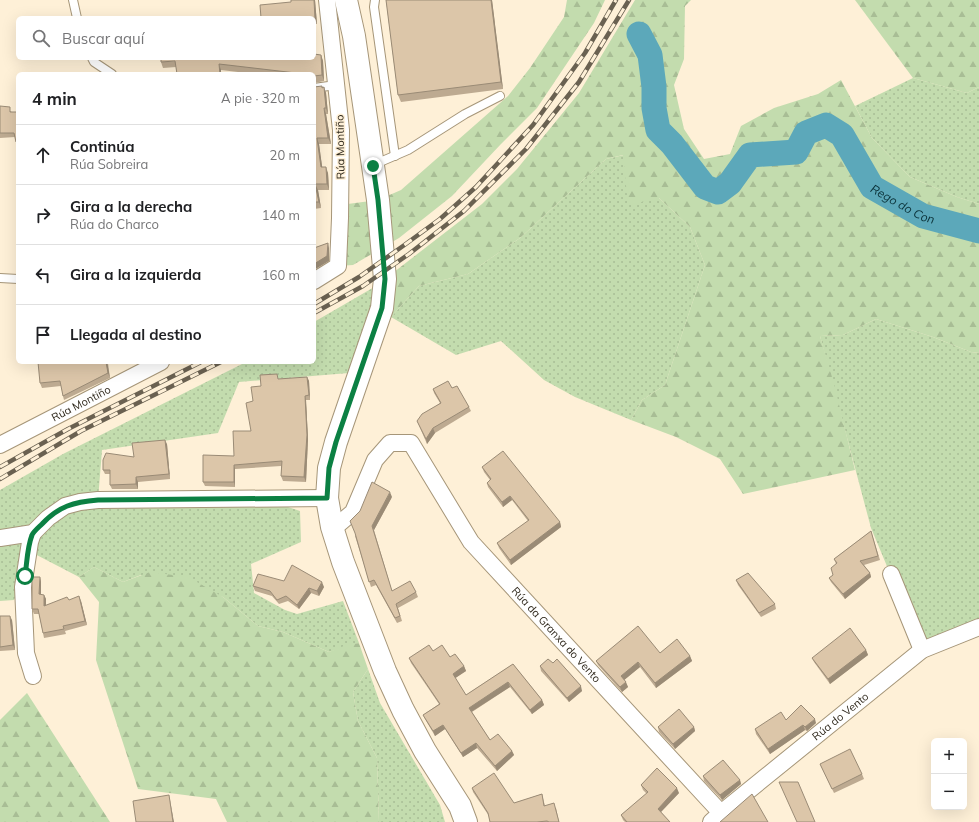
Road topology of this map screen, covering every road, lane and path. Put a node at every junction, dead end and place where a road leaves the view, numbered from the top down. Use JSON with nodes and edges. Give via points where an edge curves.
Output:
{"nodes":[{"id":1,"x":73,"y":0,"type":"edge"},
{"id":2,"x":326,"y":0,"type":"edge"},
{"id":3,"x":346,"y":0,"type":"edge"},
{"id":4,"x":375,"y":0,"type":"edge"},
{"id":5,"x":77,"y":16,"type":"edge"},
{"id":6,"x":93,"y":60,"type":"edge"},
{"id":7,"x":109,"y":72,"type":"edge"},
{"id":8,"x":336,"y":85,"type":"junction"},
{"id":9,"x":316,"y":88,"type":"edge"},
{"id":10,"x":500,"y":96,"type":"dead end"},
{"id":11,"x":395,"y":156,"type":"junction"},
{"id":12,"x":373,"y":166,"type":"junction"},
{"id":13,"x":0,"y":278,"type":"edge"},
{"id":14,"x":16,"y":279,"type":"edge"},
{"id":15,"x":316,"y":280,"type":"edge"},
{"id":16,"x":157,"y":364,"type":"edge"},
{"id":17,"x":0,"y":445,"type":"edge"},
{"id":18,"x":327,"y":498,"type":"junction"},
{"id":19,"x":333,"y":529,"type":"junction"},
{"id":20,"x":33,"y":533,"type":"junction"},
{"id":21,"x":0,"y":538,"type":"edge"},
{"id":22,"x":891,"y":574,"type":"dead end"},
{"id":23,"x":979,"y":627,"type":"edge"},
{"id":24,"x":922,"y":650,"type":"junction"},
{"id":25,"x":33,"y":676,"type":"dead end"},
{"id":26,"x":716,"y":817,"type":"edge"},
{"id":27,"x":466,"y":822,"type":"edge"}],
"edges":[{"from":1,"to":5,"type":"lane"},
{"from":2,"to":8,"type":"street","name":"Rúa Montiño"},
{"from":3,"to":12,"type":"main road","via":[[354,36]]},
{"from":4,"to":11,"type":"lane"},
{"from":6,"to":7,"type":"lane"},
{"from":8,"to":9,"type":"lane"},
{"from":8,"to":15,"type":"street","name":"Rúa Montiño","via":[[341,130],[338,266]]},
{"from":10,"to":11,"type":"lane"},
{"from":11,"to":12,"type":"lane"},
{"from":12,"to":18,"type":"main road","via":[[385,279],[382,308],[334,448],[329,468]]},
{"from":13,"to":14,"type":"lane"},
{"from":16,"to":17,"type":"street","name":"Rúa Montiño"},
{"from":18,"to":19,"type":"main road"},
{"from":18,"to":20,"type":"street","via":[[80,502],[65,506]]},
{"from":19,"to":26,"type":"street","name":"Rúa da Granxa do Vento","via":[[353,512],[375,460],[390,443],[411,443],[470,542]]},
{"from":19,"to":27,"type":"main road","via":[[385,671],[425,751],[460,806]]},
{"from":20,"to":21,"type":"street"},
{"from":20,"to":25,"type":"street","via":[[23,587],[26,653]]},
{"from":22,"to":24,"type":"street"},
{"from":23,"to":24,"type":"street","name":"Rúa do Vento"},
{"from":24,"to":26,"type":"street","name":"Rúa do Vento"}]}
